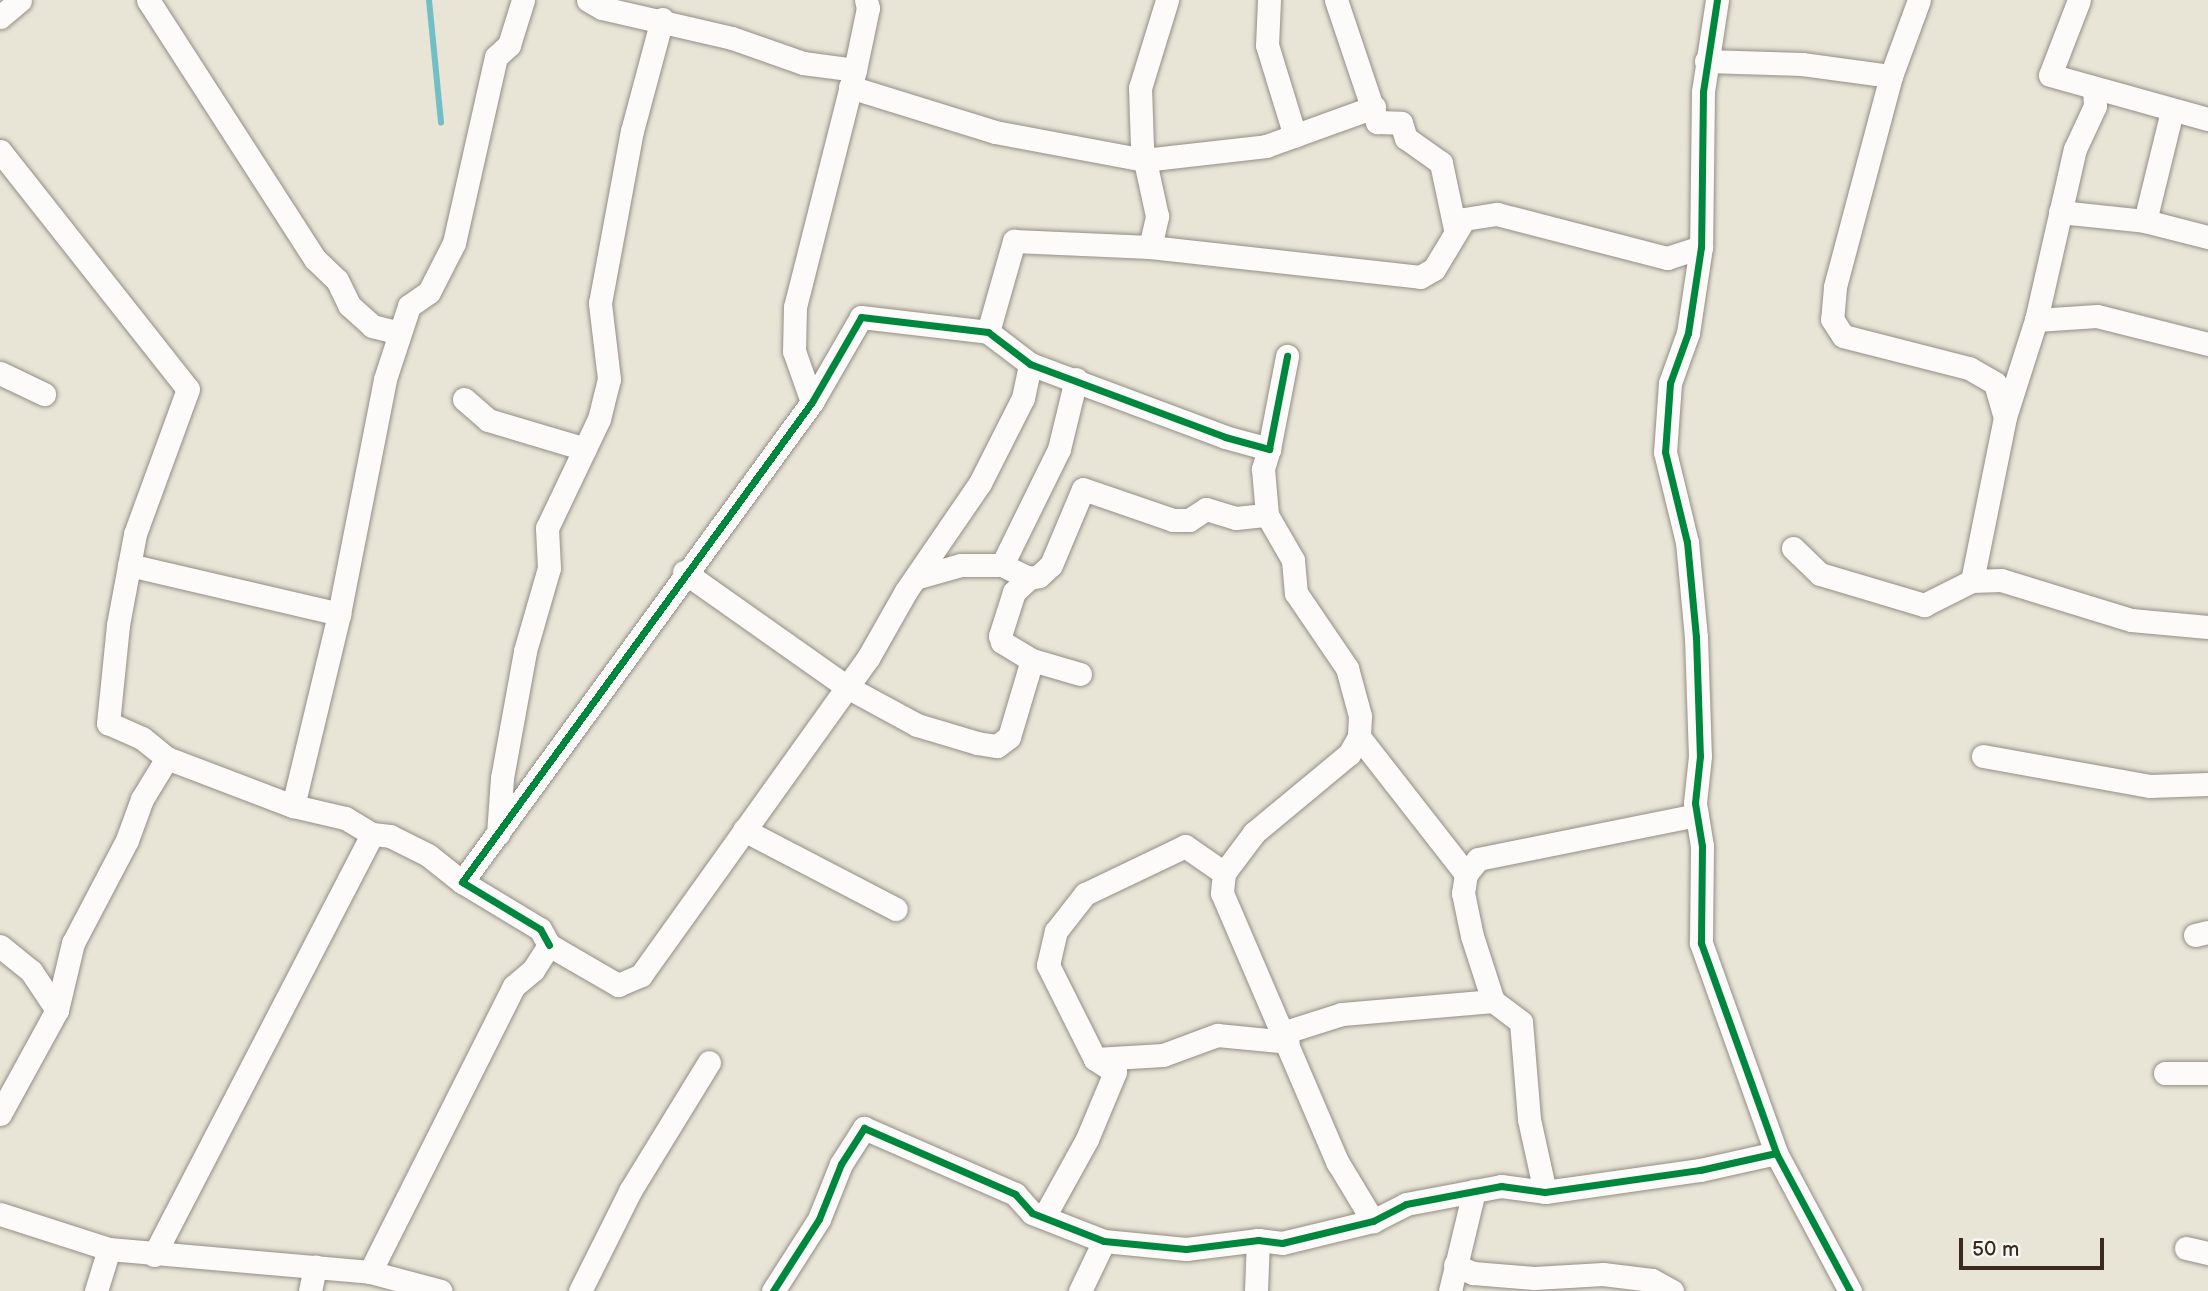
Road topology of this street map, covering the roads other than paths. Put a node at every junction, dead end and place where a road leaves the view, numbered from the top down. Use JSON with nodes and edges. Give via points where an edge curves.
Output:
{"nodes":[{"id":1,"x":20,"y":0,"type":"edge"},
{"id":2,"x":148,"y":0,"type":"edge"},
{"id":3,"x":523,"y":0,"type":"edge"},
{"id":4,"x":588,"y":0,"type":"edge"},
{"id":5,"x":866,"y":0,"type":"edge"},
{"id":6,"x":1167,"y":0,"type":"edge"},
{"id":7,"x":1269,"y":0,"type":"edge"},
{"id":8,"x":1336,"y":0,"type":"edge"},
{"id":9,"x":1717,"y":0,"type":"edge"},
{"id":10,"x":1919,"y":0,"type":"edge"},
{"id":11,"x":2079,"y":0,"type":"edge"},
{"id":12,"x":0,"y":17,"type":"edge"},
{"id":13,"x":662,"y":19,"type":"junction"},
{"id":14,"x":1706,"y":61,"type":"junction"},
{"id":15,"x":1891,"y":76,"type":"junction"},
{"id":16,"x":853,"y":78,"type":"junction"},
{"id":17,"x":2095,"y":88,"type":"junction"},
{"id":18,"x":1374,"y":107,"type":"junction"},
{"id":19,"x":2172,"y":111,"type":"junction"},
{"id":20,"x":2208,"y":119,"type":"edge"},
{"id":21,"x":1295,"y":136,"type":"junction"},
{"id":22,"x":0,"y":151,"type":"edge"},
{"id":23,"x":1144,"y":160,"type":"junction"},
{"id":24,"x":2060,"y":212,"type":"junction"},
{"id":25,"x":2145,"y":220,"type":"junction"},
{"id":26,"x":1455,"y":229,"type":"junction"},
{"id":27,"x":2208,"y":237,"type":"edge"},
{"id":28,"x":1150,"y":247,"type":"junction"},
{"id":29,"x":1701,"y":247,"type":"junction"},
{"id":30,"x":2036,"y":320,"type":"junction"},
{"id":31,"x":988,"y":332,"type":"junction"},
{"id":32,"x":398,"y":339,"type":"junction"},
{"id":33,"x":2208,"y":344,"type":"edge"},
{"id":34,"x":1287,"y":356,"type":"dead end"},
{"id":35,"x":1030,"y":364,"type":"junction"},
{"id":36,"x":0,"y":373,"type":"edge"},
{"id":37,"x":1076,"y":379,"type":"junction"},
{"id":38,"x":44,"y":394,"type":"dead end"},
{"id":39,"x":464,"y":399,"type":"dead end"},
{"id":40,"x":812,"y":402,"type":"junction"},
{"id":41,"x":2005,"y":417,"type":"junction"},
{"id":42,"x":585,"y":449,"type":"junction"},
{"id":43,"x":1269,"y":449,"type":"junction"},
{"id":44,"x":1267,"y":515,"type":"junction"},
{"id":45,"x":1793,"y":548,"type":"dead end"},
{"id":46,"x":129,"y":565,"type":"junction"},
{"id":47,"x":1002,"y":565,"type":"junction"},
{"id":48,"x":684,"y":572,"type":"junction"},
{"id":49,"x":1029,"y":578,"type":"junction"},
{"id":50,"x":915,"y":579,"type":"junction"},
{"id":51,"x":1972,"y":581,"type":"junction"},
{"id":52,"x":339,"y":614,"type":"junction"},
{"id":53,"x":2208,"y":627,"type":"edge"},
{"id":54,"x":1032,"y":660,"type":"junction"},
{"id":55,"x":1080,"y":674,"type":"dead end"},
{"id":56,"x":847,"y":687,"type":"junction"},
{"id":57,"x":1359,"y":737,"type":"junction"},
{"id":58,"x":1983,"y":756,"type":"dead end"},
{"id":59,"x":167,"y":758,"type":"junction"},
{"id":60,"x":2208,"y":784,"type":"edge"},
{"id":61,"x":293,"y":806,"type":"junction"},
{"id":62,"x":1697,"y":815,"type":"junction"},
{"id":63,"x":744,"y":830,"type":"junction"},
{"id":64,"x":372,"y":834,"type":"junction"},
{"id":65,"x":498,"y":834,"type":"junction"},
{"id":66,"x":1224,"y":873,"type":"junction"},
{"id":67,"x":1466,"y":874,"type":"junction"},
{"id":68,"x":462,"y":881,"type":"junction"},
{"id":69,"x":896,"y":909,"type":"dead end"},
{"id":70,"x":549,"y":944,"type":"junction"},
{"id":71,"x":0,"y":946,"type":"edge"},
{"id":72,"x":1493,"y":1001,"type":"junction"},
{"id":73,"x":57,"y":1010,"type":"junction"},
{"id":74,"x":1284,"y":1038,"type":"junction"},
{"id":75,"x":1095,"y":1059,"type":"junction"},
{"id":76,"x":709,"y":1062,"type":"dead end"},
{"id":77,"x":2165,"y":1073,"type":"dead end"},
{"id":78,"x":2208,"y":1073,"type":"edge"},
{"id":79,"x":0,"y":1114,"type":"edge"},
{"id":80,"x":1776,"y":1153,"type":"junction"},
{"id":81,"x":1474,"y":1191,"type":"junction"},
{"id":82,"x":1545,"y":1192,"type":"junction"},
{"id":83,"x":0,"y":1214,"type":"edge"},
{"id":84,"x":1044,"y":1217,"type":"junction"},
{"id":85,"x":1373,"y":1221,"type":"junction"},
{"id":86,"x":1258,"y":1240,"type":"junction"},
{"id":87,"x":1104,"y":1241,"type":"junction"},
{"id":88,"x":109,"y":1249,"type":"junction"},
{"id":89,"x":153,"y":1255,"type":"junction"},
{"id":90,"x":1455,"y":1265,"type":"junction"},
{"id":91,"x":315,"y":1267,"type":"junction"},
{"id":92,"x":370,"y":1272,"type":"junction"},
{"id":93,"x":96,"y":1291,"type":"edge"},
{"id":94,"x":310,"y":1291,"type":"edge"},
{"id":95,"x":441,"y":1291,"type":"edge"},
{"id":96,"x":580,"y":1291,"type":"edge"},
{"id":97,"x":773,"y":1291,"type":"edge"},
{"id":98,"x":1080,"y":1291,"type":"edge"},
{"id":99,"x":1255,"y":1291,"type":"edge"},
{"id":100,"x":1450,"y":1291,"type":"edge"},
{"id":101,"x":1672,"y":1291,"type":"edge"},
{"id":102,"x":1850,"y":1291,"type":"edge"}],
"edges":[{"from":1,"to":12,"type":"street"},
{"from":2,"to":32,"type":"street","via":[[315,259],[337,280],[349,305],[372,326],[392,331]]},
{"from":3,"to":32,"type":"street","via":[[509,45],[496,57],[454,243],[429,292],[409,306]]},
{"from":4,"to":13,"type":"street","via":[[602,8]]},
{"from":5,"to":16,"type":"street"},
{"from":6,"to":23,"type":"street","via":[[1140,88]]},
{"from":7,"to":21,"type":"street","via":[[1267,45]]},
{"from":8,"to":18,"type":"street"},
{"from":9,"to":14,"type":"street"},
{"from":10,"to":15,"type":"street"},
{"from":11,"to":17,"type":"street","via":[[2050,75]]},
{"from":13,"to":16,"type":"street"},
{"from":13,"to":42,"type":"street","via":[[619,189],[600,303],[609,379]]},
{"from":14,"to":15,"type":"street","via":[[1802,64]]},
{"from":14,"to":29,"type":"street"},
{"from":15,"to":41,"type":"street","via":[[1835,287],[1832,318],[1843,336],[1969,368],[1995,383]]},
{"from":16,"to":23,"type":"street","via":[[995,132]]},
{"from":16,"to":40,"type":"street","via":[[795,307],[794,351]]},
{"from":17,"to":19,"type":"street"},
{"from":17,"to":24,"type":"street","via":[[2095,106],[2075,149]]},
{"from":18,"to":21,"type":"street"},
{"from":18,"to":26,"type":"street","via":[[1377,122],[1401,123],[1406,138],[1441,163]]},
{"from":19,"to":20,"type":"street"},
{"from":19,"to":25,"type":"street"},
{"from":21,"to":23,"type":"street","via":[[1266,146]]},
{"from":22,"to":46,"type":"street","via":[[188,389],[135,534]]},
{"from":23,"to":28,"type":"street","via":[[1157,216]]},
{"from":24,"to":25,"type":"street"},
{"from":24,"to":30,"type":"street"},
{"from":25,"to":27,"type":"street"},
{"from":26,"to":28,"type":"street","via":[[1434,269],[1420,277]]},
{"from":26,"to":29,"type":"street","via":[[1464,219],[1497,214],[1667,258]]},
{"from":28,"to":31,"type":"street","via":[[1014,242]]},
{"from":29,"to":62,"type":"street","via":[[1688,333],[1670,383],[1665,452],[1687,542],[1696,637]]},
{"from":30,"to":33,"type":"street","via":[[2097,316]]},
{"from":30,"to":41,"type":"street"},
{"from":31,"to":35,"type":"street"},
{"from":31,"to":40,"type":"street","via":[[861,317]]},
{"from":32,"to":52,"type":"street","via":[[385,379]]},
{"from":34,"to":43,"type":"street"},
{"from":35,"to":37,"type":"street"},
{"from":35,"to":50,"type":"street","via":[[1023,398],[980,483]]},
{"from":36,"to":38,"type":"street"},
{"from":37,"to":43,"type":"street","via":[[1224,437]]},
{"from":37,"to":47,"type":"street","via":[[1059,449]]},
{"from":39,"to":42,"type":"street","via":[[488,419]]},
{"from":40,"to":48,"type":"street"},
{"from":41,"to":51,"type":"street"},
{"from":42,"to":65,"type":"street","via":[[547,528],[549,568],[525,651],[502,778]]},
{"from":43,"to":44,"type":"street","via":[[1262,469]]},
{"from":44,"to":49,"type":"street","via":[[1236,518],[1206,509],[1189,520],[1173,520],[1083,489],[1051,565]]},
{"from":44,"to":57,"type":"street","via":[[1293,560],[1296,593],[1348,668],[1360,716]]},
{"from":45,"to":51,"type":"street","via":[[1820,575],[1924,605]]},
{"from":46,"to":52,"type":"street"},
{"from":46,"to":59,"type":"street","via":[[108,723],[142,738]]},
{"from":47,"to":49,"type":"street"},
{"from":47,"to":50,"type":"street","via":[[961,565]]},
{"from":48,"to":56,"type":"street"},
{"from":48,"to":65,"type":"street"},
{"from":49,"to":54,"type":"street","via":[[1014,592],[1000,636],[1009,649]]},
{"from":50,"to":56,"type":"street"},
{"from":51,"to":53,"type":"street","via":[[2001,580],[2131,620]]},
{"from":52,"to":61,"type":"street"},
{"from":54,"to":55,"type":"street"},
{"from":54,"to":56,"type":"street","via":[[1009,737],[997,746],[917,725]]},
{"from":56,"to":63,"type":"street"},
{"from":57,"to":66,"type":"street","via":[[1349,754],[1254,833]]},
{"from":57,"to":67,"type":"street"},
{"from":58,"to":60,"type":"street","via":[[2150,786]]},
{"from":59,"to":61,"type":"street"},
{"from":59,"to":73,"type":"street","via":[[142,799],[127,840],[73,943]]},
{"from":61,"to":64,"type":"street","via":[[345,818]]},
{"from":62,"to":67,"type":"street","via":[[1478,859]]},
{"from":62,"to":80,"type":"street","via":[[1702,846],[1701,943]]},
{"from":63,"to":69,"type":"street"},
{"from":63,"to":70,"type":"street","via":[[641,975],[618,985]]},
{"from":64,"to":68,"type":"street","via":[[390,836],[428,855]]},
{"from":64,"to":89,"type":"street"},
{"from":65,"to":68,"type":"street"},
{"from":66,"to":74,"type":"street","via":[[1222,893]]},
{"from":66,"to":75,"type":"street","via":[[1185,846],[1085,894],[1056,931],[1048,965]]},
{"from":67,"to":72,"type":"street","via":[[1462,893]]},
{"from":68,"to":70,"type":"street","via":[[540,929]]},
{"from":70,"to":92,"type":"street","via":[[533,970],[514,986]]},
{"from":71,"to":73,"type":"street","via":[[31,971]]},
{"from":72,"to":74,"type":"street","via":[[1342,1014]]},
{"from":72,"to":82,"type":"street","via":[[1521,1022],[1529,1119]]},
{"from":73,"to":79,"type":"street"},
{"from":74,"to":75,"type":"street","via":[[1217,1035],[1163,1055]]},
{"from":74,"to":85,"type":"street","via":[[1338,1163]]},
{"from":75,"to":84,"type":"street","via":[[1115,1072],[1087,1139]]},
{"from":76,"to":96,"type":"street","via":[[630,1191]]},
{"from":77,"to":78,"type":"street"},
{"from":80,"to":82,"type":"street","via":[[1700,1170]]},
{"from":80,"to":102,"type":"street"},
{"from":81,"to":82,"type":"street","via":[[1501,1186]]},
{"from":81,"to":85,"type":"street","via":[[1406,1204]]},
{"from":81,"to":90,"type":"street"},
{"from":83,"to":88,"type":"street"},
{"from":84,"to":87,"type":"street"},
{"from":84,"to":97,"type":"street","via":[[1032,1213],[1015,1194],[864,1128],[842,1164],[819,1219]]},
{"from":85,"to":86,"type":"street","via":[[1282,1243]]},
{"from":86,"to":87,"type":"street","via":[[1186,1249]]},
{"from":86,"to":99,"type":"street"},
{"from":87,"to":98,"type":"street"},
{"from":88,"to":89,"type":"street"},
{"from":88,"to":93,"type":"street"},
{"from":89,"to":91,"type":"street"},
{"from":90,"to":100,"type":"street"},
{"from":90,"to":101,"type":"street","via":[[1473,1273],[1534,1278],[1603,1274],[1652,1280]]},
{"from":91,"to":92,"type":"street"},
{"from":91,"to":94,"type":"street"},
{"from":92,"to":95,"type":"street"}]}
